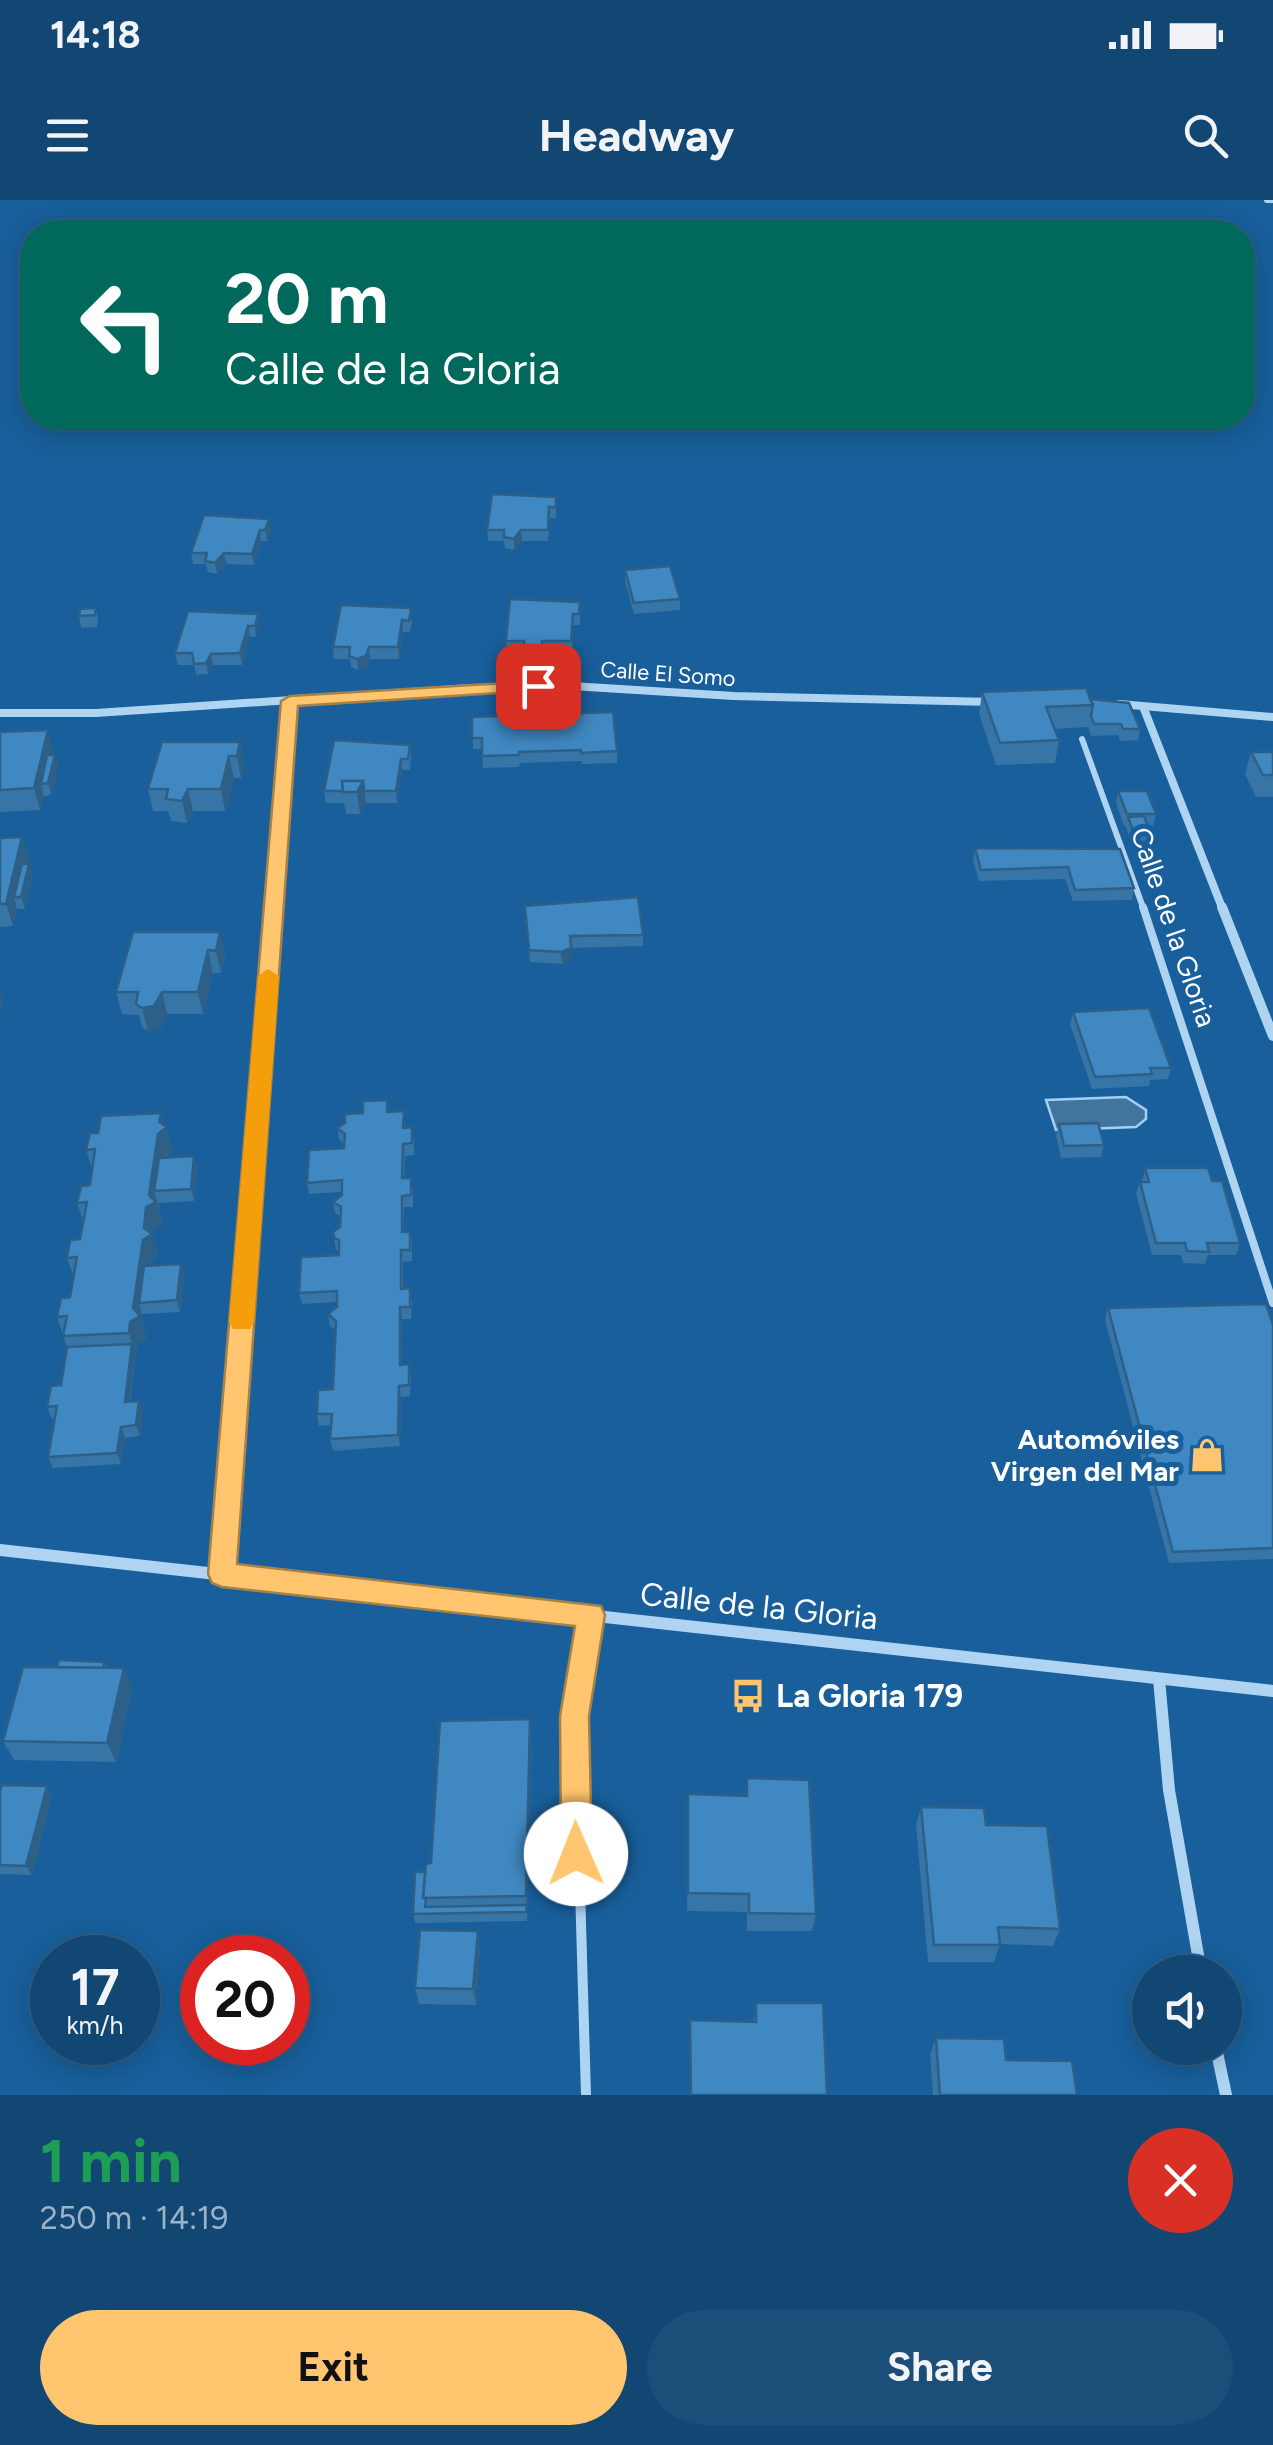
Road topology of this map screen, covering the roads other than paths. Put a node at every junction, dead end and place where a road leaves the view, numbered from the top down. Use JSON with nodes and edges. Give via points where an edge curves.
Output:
{"nodes":[{"id":1,"x":290,"y":701,"type":"junction"},
{"id":2,"x":1101,"y":701,"type":"edge"},
{"id":3,"x":1014,"y":702,"type":"edge"},
{"id":4,"x":1144,"y":708,"type":"junction"},
{"id":5,"x":0,"y":713,"type":"edge"},
{"id":6,"x":1273,"y":717,"type":"edge"},
{"id":7,"x":1082,"y":739,"type":"dead end"},
{"id":8,"x":1273,"y":1036,"type":"edge"},
{"id":9,"x":1273,"y":1302,"type":"edge"},
{"id":10,"x":0,"y":1550,"type":"edge"},
{"id":11,"x":222,"y":1574,"type":"junction"},
{"id":12,"x":591,"y":1615,"type":"junction"},
{"id":13,"x":1159,"y":1679,"type":"junction"},
{"id":14,"x":1273,"y":1692,"type":"edge"},
{"id":15,"x":1199,"y":1955,"type":"edge"},
{"id":16,"x":1220,"y":2065,"type":"edge"},
{"id":17,"x":586,"y":2095,"type":"edge"},
{"id":18,"x":1226,"y":2095,"type":"edge"}],
"edges":[{"from":1,"to":3,"type":"street","name":"Calle El Somo","via":[[571,686]]},
{"from":1,"to":5,"type":"street","name":"Calle El Somo"},
{"from":1,"to":11,"type":"lane"},
{"from":2,"to":4,"type":"street"},
{"from":4,"to":6,"type":"street"},
{"from":4,"to":8,"type":"street","name":"Calle de la Gloria"},
{"from":7,"to":9,"type":"lane","name":"Calle de la Gloria"},
{"from":10,"to":11,"type":"street","name":"Calle de la Gloria"},
{"from":11,"to":12,"type":"street","name":"Calle de la Gloria"},
{"from":12,"to":13,"type":"street","name":"Calle de la Gloria"},
{"from":12,"to":17,"type":"lane","via":[[575,1716]]},
{"from":13,"to":14,"type":"street","name":"Calle de la Gloria"},
{"from":13,"to":15,"type":"street","via":[[1169,1804]]},
{"from":16,"to":18,"type":"street"}]}
